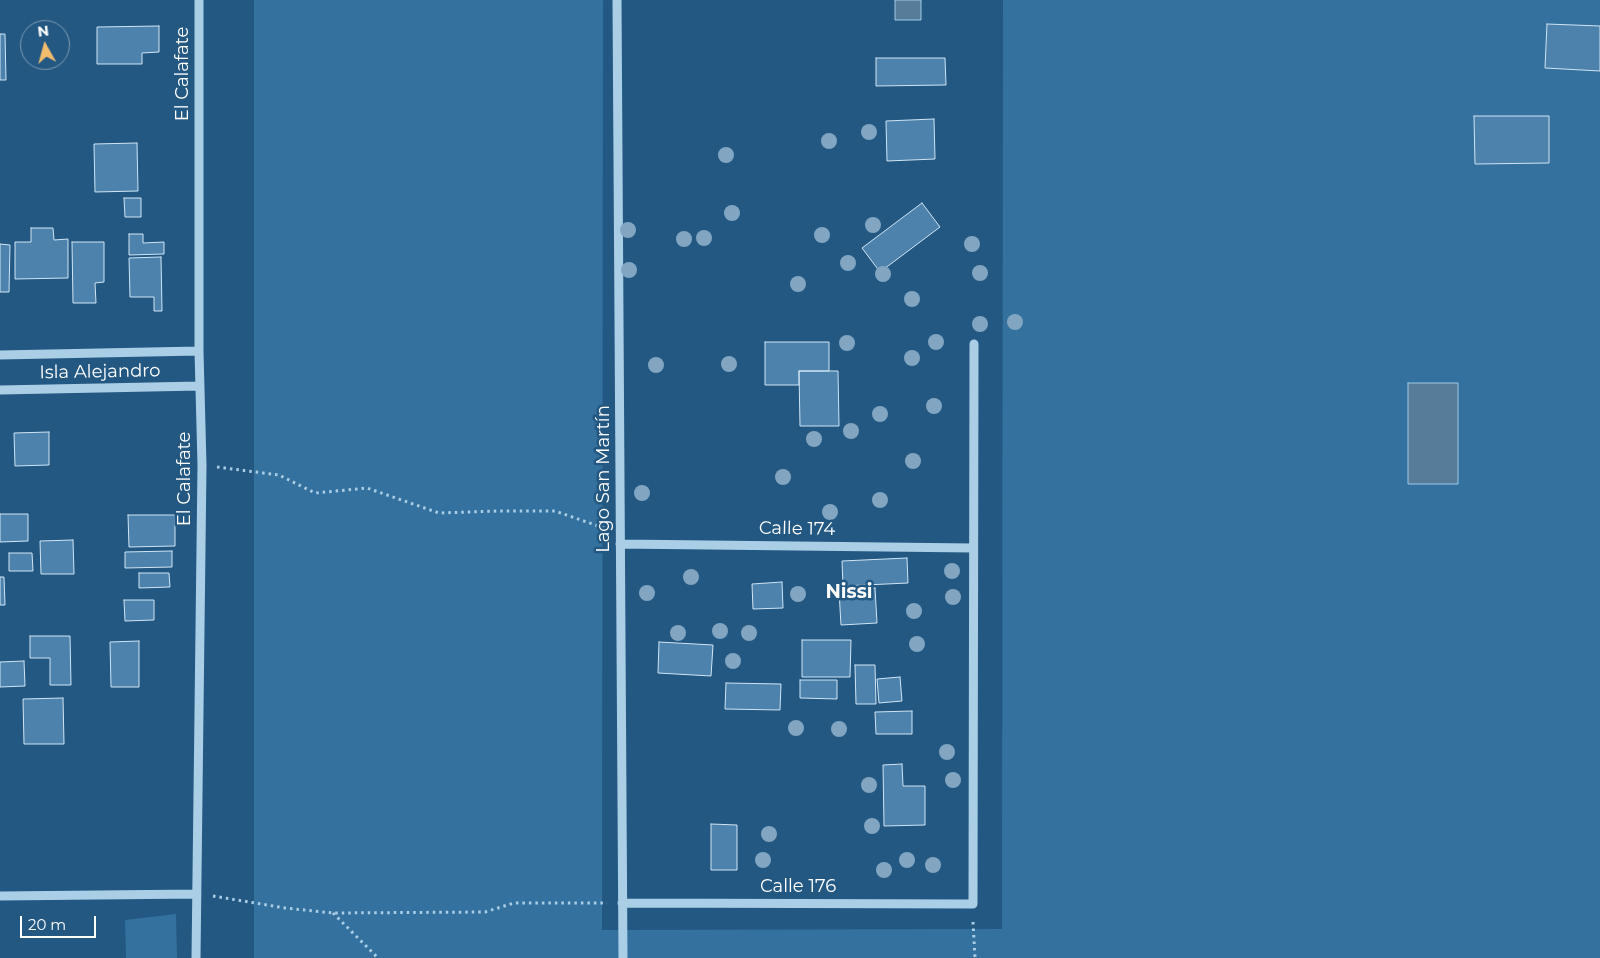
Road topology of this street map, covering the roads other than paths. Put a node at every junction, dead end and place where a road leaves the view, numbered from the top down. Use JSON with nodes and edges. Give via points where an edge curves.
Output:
{"nodes":[{"id":1,"x":199,"y":0,"type":"edge"},
{"id":2,"x":617,"y":0,"type":"edge"},
{"id":3,"x":974,"y":344,"type":"dead end"},
{"id":4,"x":199,"y":351,"type":"junction"},
{"id":5,"x":0,"y":355,"type":"edge"},
{"id":6,"x":200,"y":386,"type":"junction"},
{"id":7,"x":0,"y":390,"type":"edge"},
{"id":8,"x":620,"y":539,"type":"junction"},
{"id":9,"x":973,"y":548,"type":"junction"},
{"id":10,"x":197,"y":894,"type":"junction"},
{"id":11,"x":0,"y":896,"type":"edge"},
{"id":12,"x":622,"y":903,"type":"junction"},
{"id":13,"x":196,"y":958,"type":"edge"},
{"id":14,"x":623,"y":958,"type":"edge"}],
"edges":[{"from":1,"to":4,"type":"street","name":"El Calafate"},
{"from":2,"to":8,"type":"street","name":"Lago San Martín"},
{"from":3,"to":9,"type":"street"},
{"from":4,"to":5,"type":"street","name":"Isla Alejandro"},
{"from":4,"to":6,"type":"street","name":"El Calafate"},
{"from":6,"to":7,"type":"street","name":"Isla Alejandro"},
{"from":6,"to":10,"type":"street","name":"El Calafate"},
{"from":8,"to":9,"type":"street","name":"Calle 174"},
{"from":8,"to":12,"type":"street","name":"Lago San Martín"},
{"from":9,"to":12,"type":"street","name":"Calle 176","via":[[973,904]]},
{"from":10,"to":11,"type":"street"},
{"from":10,"to":13,"type":"street","name":"El Calafate"},
{"from":12,"to":14,"type":"street","name":"Lago San Martín"}]}
